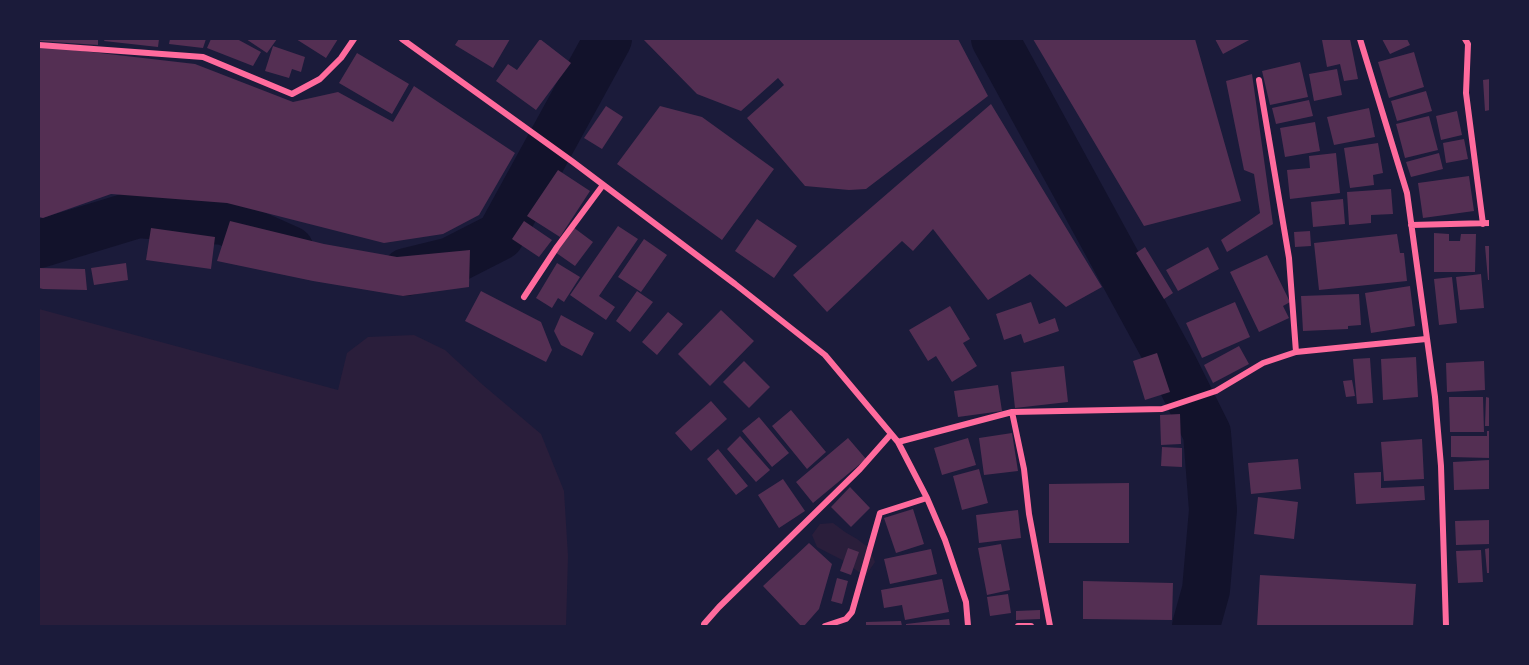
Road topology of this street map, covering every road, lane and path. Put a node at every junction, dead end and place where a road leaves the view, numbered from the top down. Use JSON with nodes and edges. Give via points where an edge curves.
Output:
{"nodes":[{"id":1,"x":354,"y":39,"type":"edge"},
{"id":2,"x":402,"y":39,"type":"edge"},
{"id":3,"x":1360,"y":39,"type":"edge"},
{"id":4,"x":1464,"y":39,"type":"edge"},
{"id":5,"x":39,"y":45,"type":"edge"},
{"id":6,"x":1259,"y":80,"type":"dead end"},
{"id":7,"x":603,"y":185,"type":"junction"},
{"id":8,"x":1487,"y":223,"type":"edge"},
{"id":9,"x":1411,"y":225,"type":"junction"},
{"id":10,"x":524,"y":297,"type":"dead end"},
{"id":11,"x":1426,"y":339,"type":"junction"},
{"id":12,"x":1296,"y":352,"type":"junction"},
{"id":13,"x":1012,"y":412,"type":"junction"},
{"id":14,"x":891,"y":434,"type":"junction"},
{"id":15,"x":898,"y":442,"type":"junction"},
{"id":16,"x":927,"y":498,"type":"junction"},
{"id":17,"x":704,"y":626,"type":"edge"},
{"id":18,"x":825,"y":626,"type":"edge"},
{"id":19,"x":968,"y":626,"type":"edge"},
{"id":20,"x":1018,"y":626,"type":"edge"},
{"id":21,"x":1031,"y":626,"type":"edge"},
{"id":22,"x":1050,"y":626,"type":"edge"},
{"id":23,"x":1446,"y":626,"type":"edge"}],
"edges":[{"from":1,"to":5,"type":"street","via":[[320,79],[292,94],[203,57]]},
{"from":2,"to":7,"type":"street"},
{"from":3,"to":9,"type":"street","via":[[1407,193]]},
{"from":4,"to":8,"type":"street","via":[[1468,44],[1466,93]]},
{"from":6,"to":12,"type":"street","via":[[1289,258]]},
{"from":7,"to":10,"type":"street"},
{"from":7,"to":14,"type":"street","via":[[825,355]]},
{"from":8,"to":9,"type":"street"},
{"from":9,"to":11,"type":"street"},
{"from":11,"to":12,"type":"street"},
{"from":11,"to":23,"type":"street","via":[[1441,466]]},
{"from":12,"to":13,"type":"street","via":[[1263,363],[1216,391],[1161,409]]},
{"from":13,"to":15,"type":"street"},
{"from":13,"to":22,"type":"street"},
{"from":14,"to":15,"type":"street"},
{"from":14,"to":17,"type":"street"},
{"from":15,"to":16,"type":"street"},
{"from":16,"to":18,"type":"street","via":[[880,513],[852,612],[846,619]]},
{"from":16,"to":19,"type":"street","via":[[966,602]]},
{"from":20,"to":21,"type":"street"}]}
